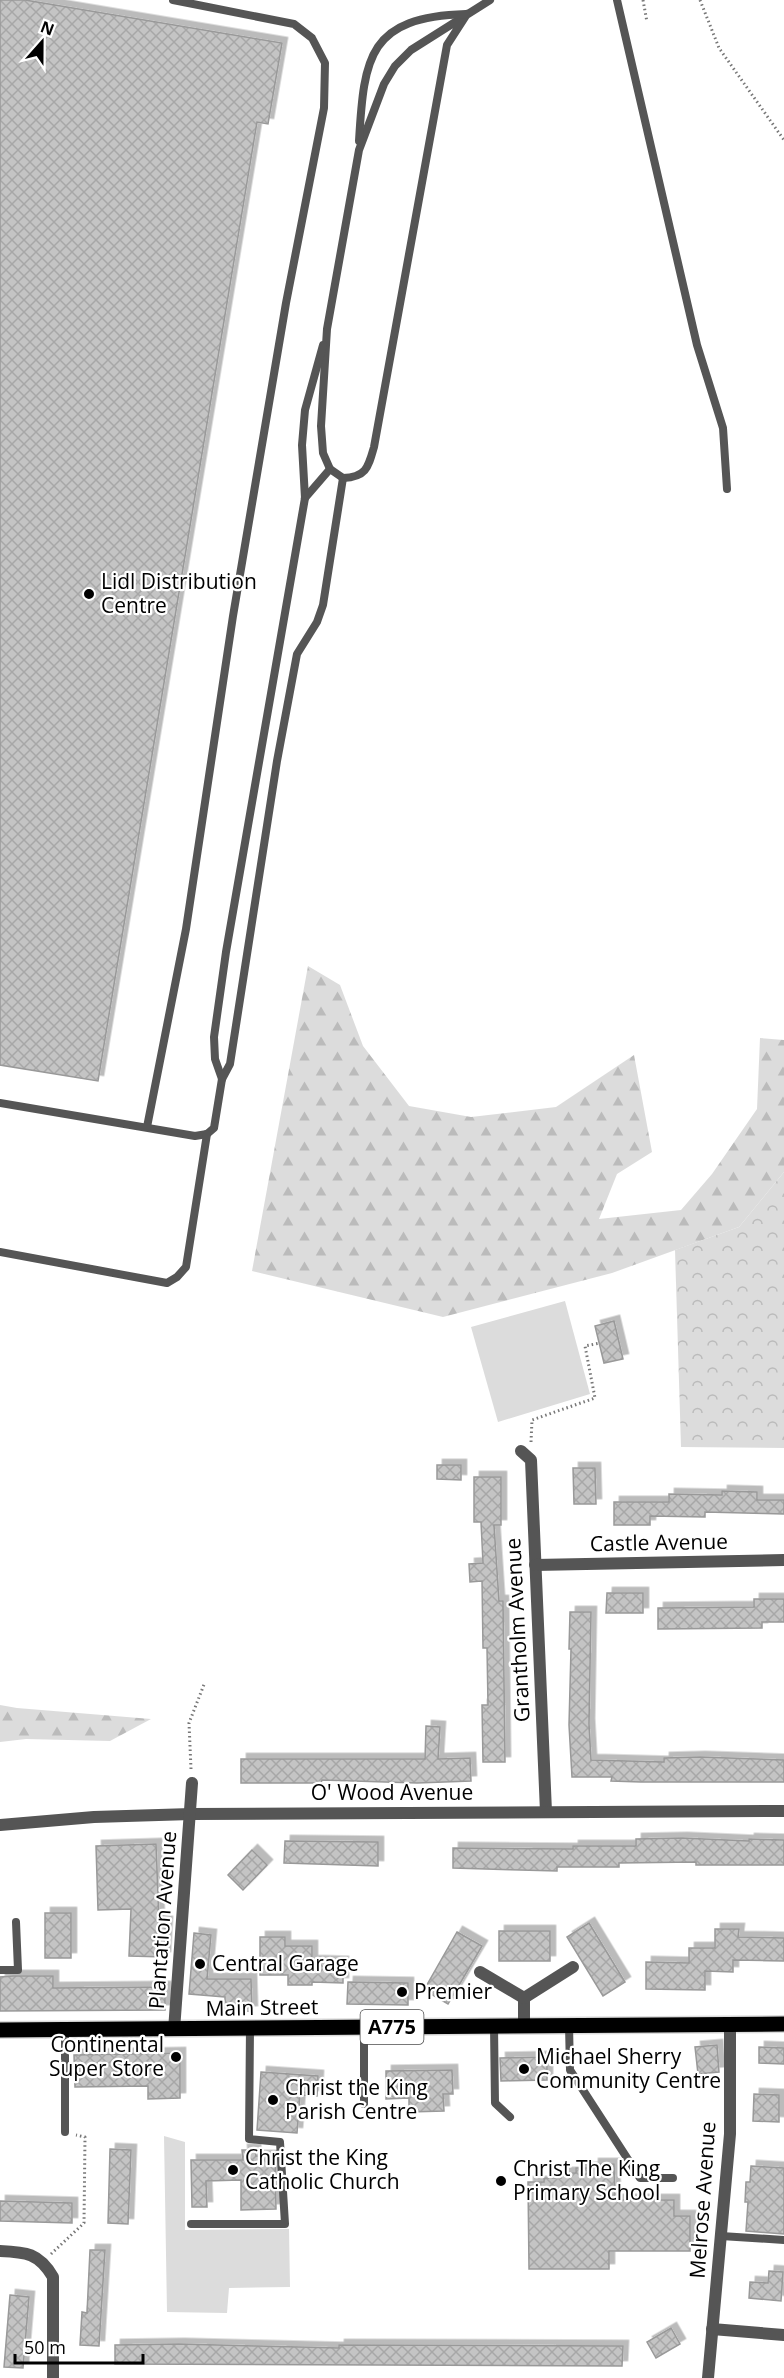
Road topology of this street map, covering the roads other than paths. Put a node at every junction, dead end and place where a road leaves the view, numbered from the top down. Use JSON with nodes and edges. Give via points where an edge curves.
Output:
{"nodes":[{"id":1,"x":173,"y":0,"type":"edge"},
{"id":2,"x":490,"y":0,"type":"edge"},
{"id":3,"x":617,"y":0,"type":"edge"},
{"id":4,"x":468,"y":14,"type":"junction"},
{"id":5,"x":358,"y":150,"type":"junction"},
{"id":6,"x":327,"y":329,"type":"junction"},
{"id":7,"x":330,"y":469,"type":"junction"},
{"id":8,"x":343,"y":478,"type":"junction"},
{"id":9,"x":728,"y":489,"type":"dead end"},
{"id":10,"x":305,"y":498,"type":"junction"},
{"id":11,"x":222,"y":1079,"type":"junction"},
{"id":12,"x":0,"y":1102,"type":"edge"},
{"id":13,"x":147,"y":1127,"type":"junction"},
{"id":14,"x":207,"y":1134,"type":"junction"},
{"id":15,"x":0,"y":1252,"type":"edge"},
{"id":16,"x":521,"y":1451,"type":"dead end"},
{"id":17,"x":784,"y":1560,"type":"edge"},
{"id":18,"x":535,"y":1566,"type":"junction"},
{"id":19,"x":192,"y":1783,"type":"road end"},
{"id":20,"x":784,"y":1811,"type":"edge"},
{"id":21,"x":546,"y":1812,"type":"junction"},
{"id":22,"x":191,"y":1814,"type":"junction"},
{"id":23,"x":0,"y":1826,"type":"edge"},
{"id":24,"x":16,"y":1922,"type":"dead end"},
{"id":25,"x":573,"y":1967,"type":"dead end"},
{"id":26,"x":0,"y":1970,"type":"edge"},
{"id":27,"x":480,"y":1972,"type":"dead end"},
{"id":28,"x":524,"y":1998,"type":"junction"},
{"id":29,"x":784,"y":2024,"type":"edge"},
{"id":30,"x":524,"y":2025,"type":"junction"},
{"id":31,"x":569,"y":2025,"type":"junction"},
{"id":32,"x":730,"y":2025,"type":"junction"},
{"id":33,"x":495,"y":2026,"type":"junction"},
{"id":34,"x":364,"y":2027,"type":"junction"},
{"id":35,"x":250,"y":2028,"type":"junction"},
{"id":36,"x":0,"y":2030,"type":"edge"},
{"id":37,"x":174,"y":2030,"type":"junction"},
{"id":38,"x":65,"y":2031,"type":"junction"},
{"id":39,"x":364,"y":2104,"type":"dead end"},
{"id":40,"x":510,"y":2117,"type":"dead end"},
{"id":41,"x":64,"y":2132,"type":"road end"},
{"id":42,"x":673,"y":2178,"type":"dead end"},
{"id":43,"x":191,"y":2224,"type":"dead end"},
{"id":44,"x":721,"y":2236,"type":"junction"},
{"id":45,"x":784,"y":2240,"type":"edge"},
{"id":46,"x":0,"y":2251,"type":"edge"},
{"id":47,"x":712,"y":2329,"type":"junction"},
{"id":48,"x":784,"y":2335,"type":"edge"},
{"id":49,"x":53,"y":2378,"type":"edge"},
{"id":50,"x":708,"y":2378,"type":"edge"}],
"edges":[{"from":1,"to":13,"type":"lane","via":[[294,24],[312,38],[325,63],[324,108],[284,314],[233,616],[186,929]]},
{"from":2,"to":4,"type":"lane"},
{"from":3,"to":9,"type":"lane","via":[[697,345],[723,428]]},
{"from":4,"to":5,"type":"lane","via":[[411,50],[395,66]]},
{"from":4,"to":5,"type":"lane","via":[[412,22],[378,45],[362,89]]},
{"from":4,"to":8,"type":"lane","via":[[447,45],[374,447],[363,473],[356,478]]},
{"from":5,"to":6,"type":"lane"},
{"from":6,"to":7,"type":"lane","via":[[321,426],[323,453]]},
{"from":6,"to":10,"type":"lane","via":[[305,410]]},
{"from":7,"to":8,"type":"lane"},
{"from":7,"to":10,"type":"lane"},
{"from":8,"to":11,"type":"lane","via":[[323,605],[297,654],[230,1064]]},
{"from":10,"to":11,"type":"lane","via":[[226,952],[214,1037],[215,1059]]},
{"from":11,"to":14,"type":"lane","via":[[214,1128]]},
{"from":12,"to":13,"type":"lane"},
{"from":13,"to":14,"type":"lane","via":[[195,1136]]},
{"from":14,"to":15,"type":"lane","via":[[186,1267],[167,1283]]},
{"from":16,"to":18,"type":"street","name":"Grantholm Avenue","via":[[531,1460]]},
{"from":17,"to":18,"type":"street","name":"Castle Avenue"},
{"from":18,"to":21,"type":"street","name":"Grantholm Avenue"},
{"from":19,"to":22,"type":"street","name":"Plantation Avenue"},
{"from":20,"to":21,"type":"street","name":"O' Wood Avenue"},
{"from":21,"to":22,"type":"street","name":"O' Wood Avenue"},
{"from":22,"to":23,"type":"street","name":"O' Wood Avenue","via":[[94,1817]]},
{"from":22,"to":37,"type":"street","name":"Plantation Avenue"},
{"from":24,"to":26,"type":"lane","via":[[18,1970]]},
{"from":25,"to":28,"type":"street"},
{"from":27,"to":28,"type":"street"},
{"from":28,"to":30,"type":"street"},
{"from":29,"to":32,"type":"main road","name":"Main Street","number":"A775"},
{"from":30,"to":31,"type":"main road","name":"Main Street","number":"A775"},
{"from":30,"to":33,"type":"main road","name":"Main Street","number":"A775"},
{"from":31,"to":32,"type":"main road","name":"Main Street","number":"A775"},
{"from":31,"to":42,"type":"lane","via":[[570,2070],[640,2178]]},
{"from":32,"to":44,"type":"street","name":"Melrose Avenue","via":[[730,2134]]},
{"from":33,"to":34,"type":"main road","name":"Main Street","number":"A775"},
{"from":33,"to":40,"type":"lane","via":[[495,2103]]},
{"from":34,"to":35,"type":"main road","name":"Main Street","number":"A775"},
{"from":34,"to":39,"type":"lane"},
{"from":35,"to":37,"type":"main road","name":"Main Street","number":"A775"},
{"from":35,"to":43,"type":"lane","via":[[249,2139],[280,2142],[285,2224]]},
{"from":36,"to":38,"type":"main road","name":"Main Street","number":"A775"},
{"from":37,"to":38,"type":"main road","name":"Main Street","number":"A775"},
{"from":38,"to":41,"type":"lane"},
{"from":44,"to":45,"type":"lane"},
{"from":44,"to":47,"type":"street","name":"Melrose Avenue"},
{"from":46,"to":49,"type":"street","via":[[25,2252],[45,2263],[53,2277]]},
{"from":47,"to":48,"type":"street"},
{"from":47,"to":50,"type":"street","name":"Melrose Avenue"}]}
